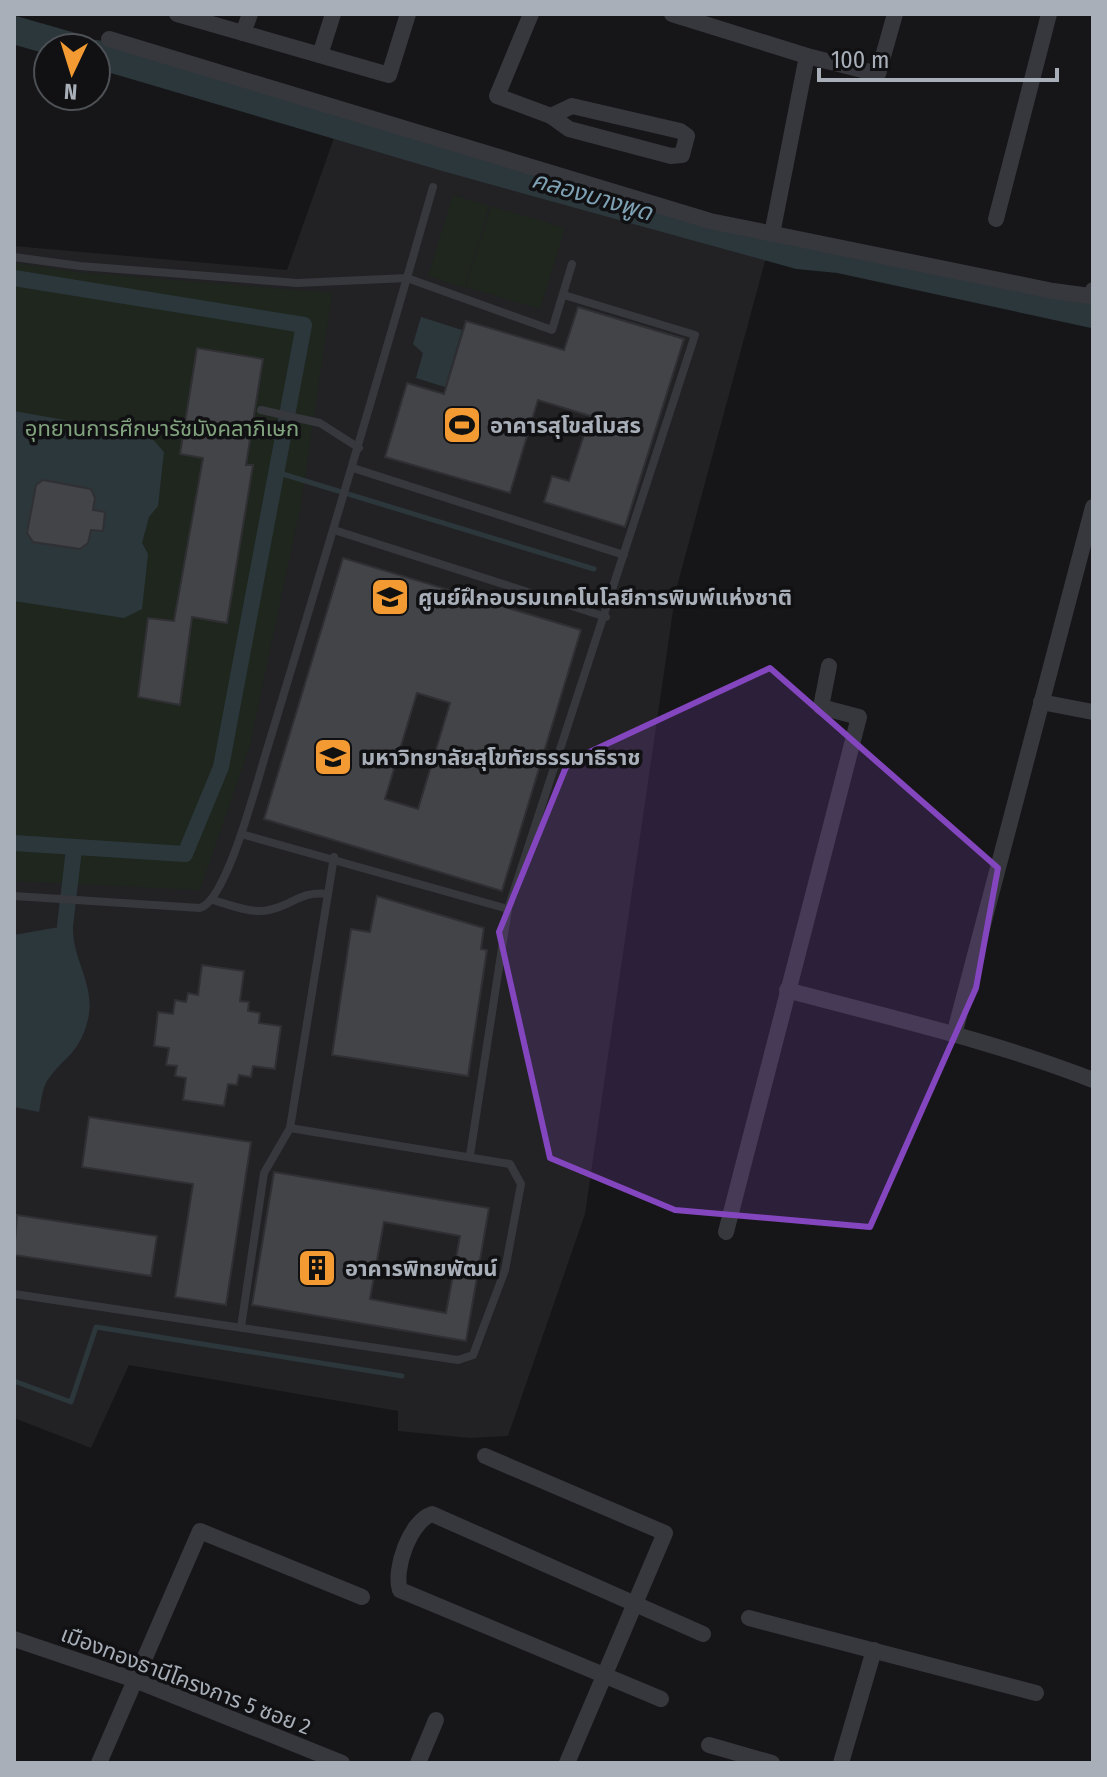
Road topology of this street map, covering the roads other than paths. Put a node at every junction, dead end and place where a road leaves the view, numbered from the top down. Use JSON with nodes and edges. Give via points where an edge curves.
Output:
{"nodes":[{"id":1,"x":177,"y":14,"type":"edge"},
{"id":2,"x":250,"y":14,"type":"edge"},
{"id":3,"x":333,"y":14,"type":"edge"},
{"id":4,"x":408,"y":14,"type":"edge"},
{"id":5,"x":531,"y":14,"type":"edge"},
{"id":6,"x":672,"y":14,"type":"edge"},
{"id":7,"x":895,"y":14,"type":"edge"},
{"id":8,"x":1049,"y":14,"type":"edge"},
{"id":9,"x":243,"y":33,"type":"junction"},
{"id":10,"x":112,"y":40,"type":"edge"},
{"id":11,"x":320,"y":55,"type":"junction"},
{"id":12,"x":807,"y":56,"type":"junction"},
{"id":13,"x":551,"y":116,"type":"junction"},
{"id":14,"x":433,"y":187,"type":"dead end"},
{"id":15,"x":996,"y":219,"type":"dead end"},
{"id":16,"x":772,"y":234,"type":"junction"},
{"id":17,"x":14,"y":257,"type":"edge"},
{"id":18,"x":572,"y":264,"type":"dead end"},
{"id":19,"x":407,"y":278,"type":"junction"},
{"id":20,"x":1093,"y":290,"type":"edge"},
{"id":21,"x":564,"y":295,"type":"junction"},
{"id":22,"x":261,"y":410,"type":"dead end"},
{"id":23,"x":359,"y":448,"type":"junction"},
{"id":24,"x":353,"y":468,"type":"junction"},
{"id":25,"x":1093,"y":507,"type":"edge"},
{"id":26,"x":334,"y":530,"type":"junction"},
{"id":27,"x":624,"y":555,"type":"junction"},
{"id":28,"x":606,"y":617,"type":"junction"},
{"id":29,"x":829,"y":666,"type":"dead end"},
{"id":30,"x":1041,"y":702,"type":"junction"},
{"id":31,"x":1093,"y":712,"type":"edge"},
{"id":32,"x":241,"y":834,"type":"junction"},
{"id":33,"x":334,"y":857,"type":"junction"},
{"id":34,"x":328,"y":894,"type":"junction"},
{"id":35,"x":14,"y":896,"type":"edge"},
{"id":36,"x":213,"y":900,"type":"junction"},
{"id":37,"x":508,"y":909,"type":"junction"},
{"id":38,"x":787,"y":990,"type":"junction"},
{"id":39,"x":954,"y":1035,"type":"junction"},
{"id":40,"x":1093,"y":1080,"type":"edge"},
{"id":41,"x":290,"y":1128,"type":"junction"},
{"id":42,"x":470,"y":1155,"type":"junction"},
{"id":43,"x":726,"y":1232,"type":"dead end"},
{"id":44,"x":14,"y":1294,"type":"edge"},
{"id":45,"x":241,"y":1327,"type":"junction"},
{"id":46,"x":485,"y":1456,"type":"dead end"},
{"id":47,"x":362,"y":1597,"type":"dead end"},
{"id":48,"x":636,"y":1606,"type":"junction"},
{"id":49,"x":749,"y":1618,"type":"dead end"},
{"id":50,"x":703,"y":1634,"type":"dead end"},
{"id":51,"x":14,"y":1639,"type":"edge"},
{"id":52,"x":874,"y":1650,"type":"junction"},
{"id":53,"x":605,"y":1676,"type":"junction"},
{"id":54,"x":135,"y":1680,"type":"junction"},
{"id":55,"x":1036,"y":1693,"type":"dead end"},
{"id":56,"x":661,"y":1699,"type":"dead end"},
{"id":57,"x":436,"y":1720,"type":"dead end"},
{"id":58,"x":709,"y":1745,"type":"dead end"},
{"id":59,"x":99,"y":1763,"type":"edge"},
{"id":60,"x":342,"y":1763,"type":"edge"},
{"id":61,"x":418,"y":1763,"type":"edge"},
{"id":62,"x":567,"y":1763,"type":"edge"},
{"id":63,"x":772,"y":1763,"type":"edge"},
{"id":64,"x":841,"y":1763,"type":"edge"}],
"edges":[{"from":1,"to":9,"type":"street"},
{"from":2,"to":9,"type":"street"},
{"from":3,"to":11,"type":"street"},
{"from":4,"to":11,"type":"street","via":[[389,75]]},
{"from":5,"to":13,"type":"street","via":[[497,96]]},
{"from":6,"to":12,"type":"street"},
{"from":7,"to":12,"type":"street","via":[[878,74]]},
{"from":8,"to":15,"type":"street"},
{"from":9,"to":11,"type":"street"},
{"from":10,"to":16,"type":"street","via":[[586,185]]},
{"from":12,"to":16,"type":"street"},
{"from":13,"to":13,"type":"street","via":[[572,106],[680,131],[687,136],[686,146],[682,155],[671,156],[569,129]]},
{"from":14,"to":19,"type":"lane"},
{"from":16,"to":20,"type":"street","via":[[1053,291],[1090,296]]},
{"from":17,"to":19,"type":"lane","via":[[297,283]]},
{"from":18,"to":21,"type":"lane"},
{"from":19,"to":21,"type":"lane","via":[[552,330]]},
{"from":19,"to":23,"type":"lane"},
{"from":21,"to":27,"type":"lane","via":[[695,335]]},
{"from":22,"to":23,"type":"lane","via":[[320,423]]},
{"from":23,"to":24,"type":"lane"},
{"from":24,"to":26,"type":"lane"},
{"from":24,"to":27,"type":"lane"},
{"from":25,"to":30,"type":"street"},
{"from":26,"to":28,"type":"lane"},
{"from":26,"to":32,"type":"lane"},
{"from":27,"to":28,"type":"lane"},
{"from":28,"to":37,"type":"lane"},
{"from":29,"to":38,"type":"street","via":[[821,707],[859,717]]},
{"from":30,"to":31,"type":"street"},
{"from":30,"to":39,"type":"street"},
{"from":32,"to":33,"type":"lane"},
{"from":32,"to":36,"type":"lane"},
{"from":33,"to":34,"type":"lane"},
{"from":33,"to":37,"type":"lane"},
{"from":34,"to":36,"type":"lane","via":[[308,892],[270,910]]},
{"from":34,"to":41,"type":"lane"},
{"from":35,"to":36,"type":"lane","via":[[200,908]]},
{"from":37,"to":42,"type":"lane"},
{"from":38,"to":39,"type":"street"},
{"from":38,"to":43,"type":"street"},
{"from":39,"to":40,"type":"street"},
{"from":41,"to":42,"type":"lane"},
{"from":41,"to":45,"type":"lane","via":[[264,1173]]},
{"from":42,"to":45,"type":"lane","via":[[510,1164],[521,1184],[505,1270],[473,1355],[458,1360]]},
{"from":44,"to":45,"type":"lane"},
{"from":46,"to":48,"type":"street","via":[[665,1533]]},
{"from":47,"to":54,"type":"street","via":[[200,1531]]},
{"from":48,"to":50,"type":"street"},
{"from":48,"to":53,"type":"street"},
{"from":48,"to":53,"type":"street","via":[[432,1514],[421,1520],[408,1544],[397,1580],[400,1590]]},
{"from":49,"to":52,"type":"street"},
{"from":51,"to":54,"type":"street","name":"เมืองทองธานีโครงการ 5 ซอย 2"},
{"from":52,"to":55,"type":"street"},
{"from":52,"to":64,"type":"street"},
{"from":53,"to":56,"type":"street"},
{"from":53,"to":62,"type":"street"},
{"from":54,"to":59,"type":"street"},
{"from":54,"to":60,"type":"street","name":"เมืองทองธานีโครงการ 5 ซอย 2"},
{"from":57,"to":61,"type":"street"},
{"from":58,"to":63,"type":"street"}]}
